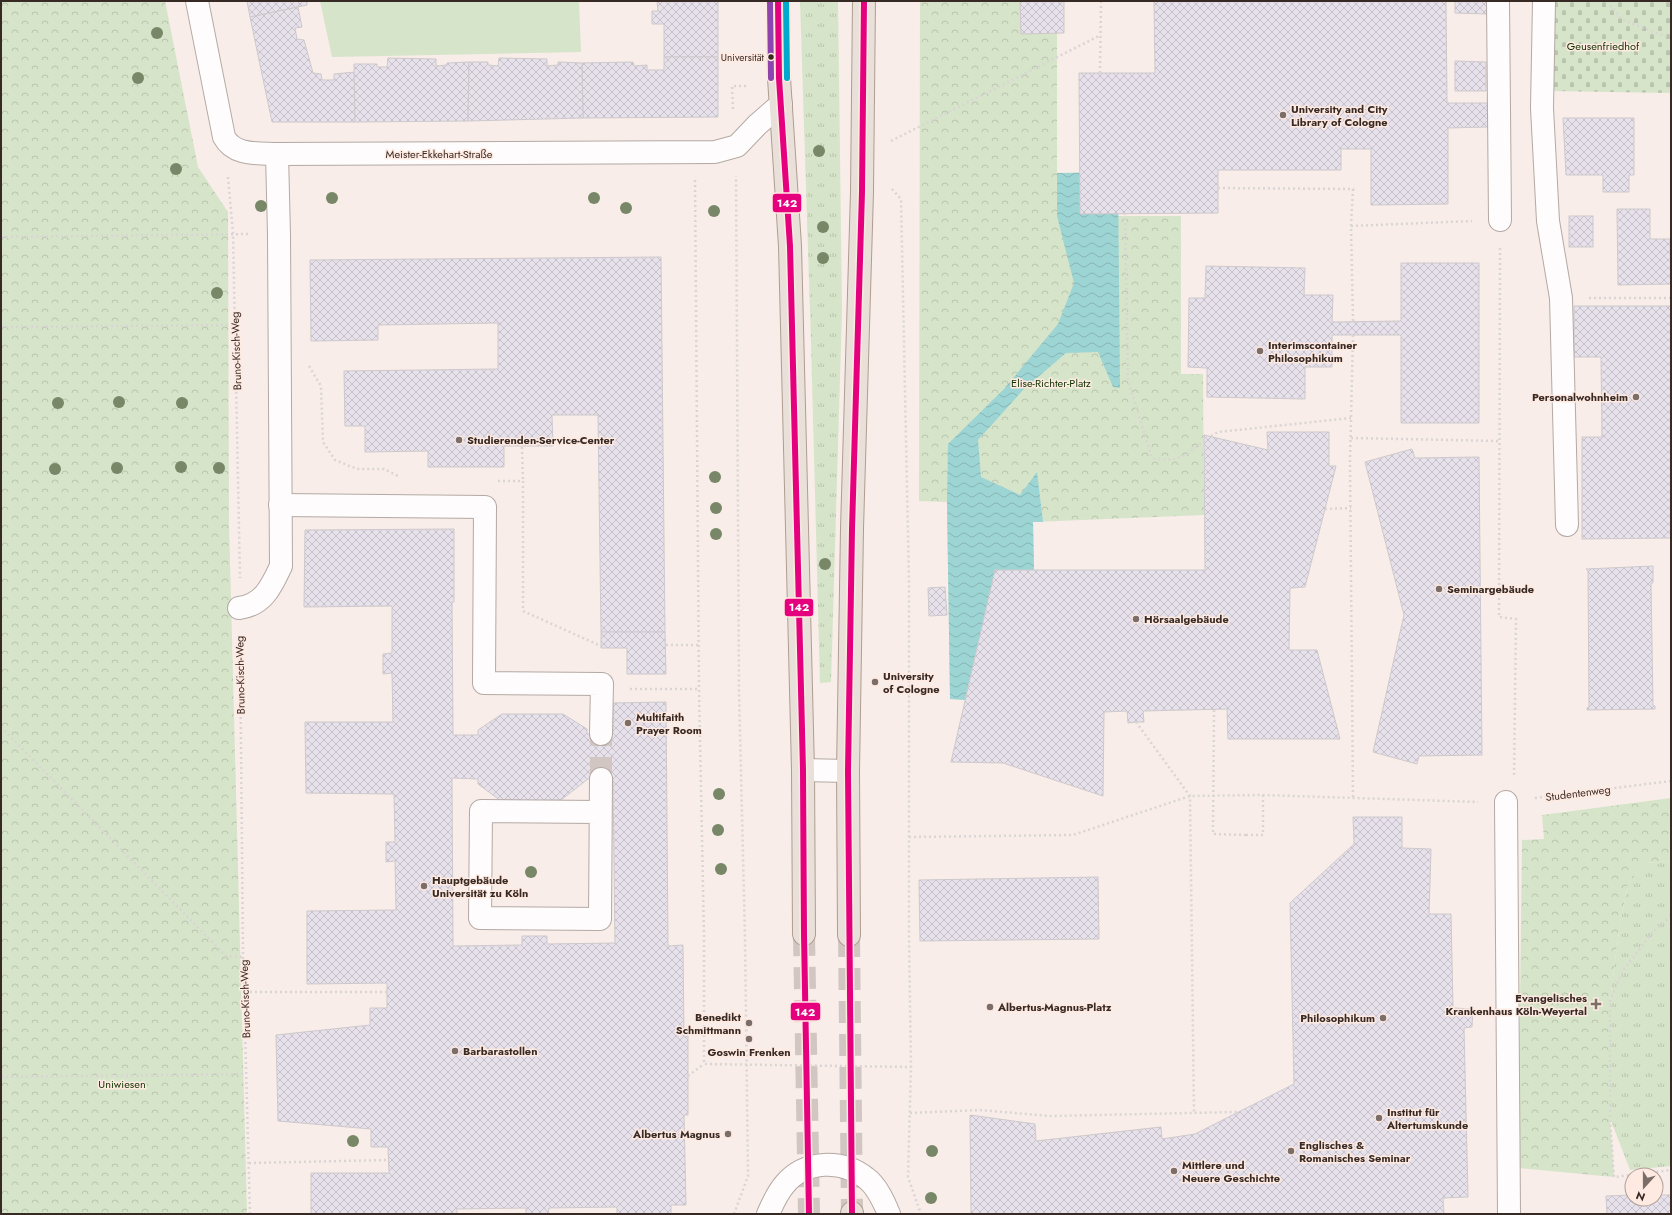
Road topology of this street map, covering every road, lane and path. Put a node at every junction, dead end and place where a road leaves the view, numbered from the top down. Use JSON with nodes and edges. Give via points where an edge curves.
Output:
{"nodes":[{"id":1,"x":197,"y":1,"type":"edge"},
{"id":2,"x":778,"y":1,"type":"edge"},
{"id":3,"x":864,"y":1,"type":"edge"},
{"id":4,"x":1101,"y":1,"type":"edge"},
{"id":5,"x":1498,"y":1,"type":"edge"},
{"id":6,"x":1544,"y":1,"type":"edge"},
{"id":7,"x":1607,"y":1,"type":"edge"},
{"id":8,"x":1101,"y":35,"type":"junction"},
{"id":9,"x":1671,"y":39,"type":"edge"},
{"id":10,"x":1100,"y":73,"type":"dead end"},
{"id":11,"x":781,"y":104,"type":"junction"},
{"id":12,"x":224,"y":137,"type":"junction"},
{"id":13,"x":695,"y":153,"type":"junction"},
{"id":14,"x":277,"y":154,"type":"junction"},
{"id":15,"x":862,"y":155,"type":"junction"},
{"id":16,"x":736,"y":176,"type":"dead end"},
{"id":17,"x":891,"y":188,"type":"dead end"},
{"id":18,"x":1218,"y":188,"type":"dead end"},
{"id":19,"x":1125,"y":213,"type":"dead end"},
{"id":20,"x":1500,"y":220,"type":"junction"},
{"id":21,"x":1351,"y":226,"type":"junction"},
{"id":22,"x":233,"y":233,"type":"junction"},
{"id":23,"x":1,"y":237,"type":"edge"},
{"id":24,"x":1561,"y":298,"type":"junction"},
{"id":25,"x":1671,"y":298,"type":"edge"},
{"id":26,"x":1353,"y":321,"type":"dead end"},
{"id":27,"x":235,"y":325,"type":"junction"},
{"id":28,"x":1,"y":327,"type":"edge"},
{"id":29,"x":1353,"y":335,"type":"dead end"},
{"id":30,"x":307,"y":362,"type":"dead end"},
{"id":31,"x":1351,"y":418,"type":"junction"},
{"id":32,"x":1211,"y":436,"type":"dead end"},
{"id":33,"x":1351,"y":438,"type":"junction"},
{"id":34,"x":1204,"y":441,"type":"dead end"},
{"id":35,"x":1499,"y":441,"type":"junction"},
{"id":36,"x":522,"y":447,"type":"dead end"},
{"id":37,"x":402,"y":478,"type":"dead end"},
{"id":38,"x":492,"y":481,"type":"dead end"},
{"id":39,"x":523,"y":481,"type":"junction"},
{"id":40,"x":280,"y":505,"type":"junction"},
{"id":41,"x":1351,"y":508,"type":"junction"},
{"id":42,"x":1325,"y":509,"type":"dead end"},
{"id":43,"x":1567,"y":525,"type":"dead end"},
{"id":44,"x":240,"y":608,"type":"junction"},
{"id":45,"x":666,"y":645,"type":"dead end"},
{"id":46,"x":700,"y":645,"type":"junction"},
{"id":47,"x":601,"y":646,"type":"dead end"},
{"id":48,"x":628,"y":689,"type":"dead end"},
{"id":49,"x":699,"y":689,"type":"junction"},
{"id":50,"x":1214,"y":710,"type":"dead end"},
{"id":51,"x":1136,"y":722,"type":"dead end"},
{"id":52,"x":1,"y":727,"type":"edge"},
{"id":53,"x":601,"y":734,"type":"tunnel mouth"},
{"id":54,"x":803,"y":770,"type":"junction"},
{"id":55,"x":848,"y":771,"type":"junction"},
{"id":56,"x":601,"y":778,"type":"tunnel mouth"},
{"id":57,"x":1671,"y":781,"type":"edge"},
{"id":58,"x":1263,"y":795,"type":"junction"},
{"id":59,"x":1190,"y":796,"type":"junction"},
{"id":60,"x":1354,"y":798,"type":"junction"},
{"id":61,"x":1502,"y":802,"type":"junction"},
{"id":62,"x":600,"y":812,"type":"junction"},
{"id":63,"x":910,"y":837,"type":"junction"},
{"id":64,"x":1671,"y":916,"type":"edge"},
{"id":65,"x":804,"y":934,"type":"tunnel mouth"},
{"id":66,"x":849,"y":935,"type":"tunnel mouth"},
{"id":67,"x":243,"y":957,"type":"junction"},
{"id":68,"x":245,"y":992,"type":"junction"},
{"id":69,"x":386,"y":992,"type":"dead end"},
{"id":70,"x":704,"y":1064,"type":"junction"},
{"id":71,"x":746,"y":1065,"type":"junction"},
{"id":72,"x":911,"y":1067,"type":"junction"},
{"id":73,"x":246,"y":1074,"type":"junction"},
{"id":74,"x":688,"y":1076,"type":"dead end"},
{"id":75,"x":1,"y":1078,"type":"edge"},
{"id":76,"x":1237,"y":1112,"type":"dead end"},
{"id":77,"x":910,"y":1113,"type":"junction"},
{"id":78,"x":1194,"y":1114,"type":"junction"},
{"id":79,"x":389,"y":1160,"type":"dead end"},
{"id":80,"x":249,"y":1163,"type":"junction"},
{"id":81,"x":1671,"y":1170,"type":"edge"},
{"id":82,"x":250,"y":1214,"type":"edge"},
{"id":83,"x":734,"y":1214,"type":"edge"},
{"id":84,"x":768,"y":1214,"type":"edge"},
{"id":85,"x":889,"y":1214,"type":"edge"},
{"id":86,"x":921,"y":1214,"type":"edge"},
{"id":87,"x":1509,"y":1214,"type":"edge"}],
"edges":[{"from":1,"to":12,"type":"street"},
{"from":2,"to":11,"type":"main road"},
{"from":3,"to":15,"type":"main road"},
{"from":4,"to":8,"type":"path"},
{"from":5,"to":20,"type":"street"},
{"from":6,"to":24,"type":"street","via":[[1542,108],[1548,221]]},
{"from":7,"to":9,"type":"path","via":[[1620,19]]},
{"from":8,"to":10,"type":"path"},
{"from":8,"to":15,"type":"path"},
{"from":11,"to":13,"type":"street","name":"Meister-Ekkehart-Straße","via":[[737,146]]},
{"from":11,"to":54,"type":"main road","via":[[790,246]]},
{"from":12,"to":14,"type":"street","name":"Meister-Ekkehart-Straße","via":[[227,143],[238,150]]},
{"from":12,"to":22,"type":"path","name":"Bruno-Kisch-Weg"},
{"from":13,"to":14,"type":"street","name":"Meister-Ekkehart-Straße"},
{"from":13,"to":46,"type":"path"},
{"from":14,"to":40,"type":"street"},
{"from":15,"to":55,"type":"main road"},
{"from":16,"to":71,"type":"path","via":[[739,684]]},
{"from":17,"to":63,"type":"path","via":[[901,199]]},
{"from":18,"to":21,"type":"path","via":[[1353,189]]},
{"from":19,"to":34,"type":"path","via":[[1128,381],[1152,458],[1167,461],[1183,457]]},
{"from":20,"to":21,"type":"path"},
{"from":20,"to":35,"type":"path"},
{"from":21,"to":26,"type":"path"},
{"from":22,"to":23,"type":"path"},
{"from":22,"to":27,"type":"path","name":"Bruno-Kisch-Weg"},
{"from":24,"to":25,"type":"path"},
{"from":24,"to":43,"type":"street"},
{"from":27,"to":28,"type":"path"},
{"from":27,"to":44,"type":"path","name":"Bruno-Kisch-Weg"},
{"from":29,"to":31,"type":"path"},
{"from":30,"to":37,"type":"path","via":[[321,386],[323,442],[335,460],[357,469],[384,469]]},
{"from":31,"to":32,"type":"path","via":[[1218,432]]},
{"from":31,"to":33,"type":"path"},
{"from":33,"to":35,"type":"path"},
{"from":33,"to":41,"type":"path"},
{"from":35,"to":61,"type":"path","via":[[1499,617],[1516,619]]},
{"from":36,"to":39,"type":"path"},
{"from":38,"to":39,"type":"path"},
{"from":39,"to":47,"type":"path","via":[[523,611]]},
{"from":40,"to":44,"type":"street","via":[[281,566],[272,586],[261,600]]},
{"from":40,"to":53,"type":"street","via":[[485,507],[484,683],[602,684]]},
{"from":41,"to":42,"type":"path"},
{"from":41,"to":60,"type":"path"},
{"from":44,"to":67,"type":"path","name":"Bruno-Kisch-Weg"},
{"from":45,"to":46,"type":"path"},
{"from":46,"to":49,"type":"path"},
{"from":48,"to":49,"type":"path"},
{"from":49,"to":70,"type":"path"},
{"from":50,"to":58,"type":"path","bridge":true,"via":[[1213,834],[1263,835]]},
{"from":51,"to":59,"type":"path"},
{"from":52,"to":67,"type":"path","via":[[226,956]]},
{"from":54,"to":55,"type":"street"},
{"from":54,"to":65,"type":"main road"},
{"from":55,"to":66,"type":"main road"},
{"from":56,"to":62,"type":"street"},
{"from":57,"to":61,"type":"path","name":"Studentenweg"},
{"from":58,"to":59,"type":"path","name":"Studentenweg"},
{"from":58,"to":60,"type":"path","name":"Studentenweg"},
{"from":59,"to":63,"type":"path","name":"Studentenweg","via":[[1073,835]]},
{"from":59,"to":78,"type":"path"},
{"from":60,"to":61,"type":"path","name":"Studentenweg"},
{"from":61,"to":87,"type":"street"},
{"from":62,"to":62,"type":"street","via":[[600,919],[480,918],[481,811]]},
{"from":63,"to":72,"type":"path"},
{"from":64,"to":81,"type":"path","via":[[1652,933],[1622,972],[1610,1001],[1610,1118],[1614,1177]]},
{"from":67,"to":68,"type":"path","name":"Bruno-Kisch-Weg"},
{"from":68,"to":69,"type":"path"},
{"from":68,"to":73,"type":"path","name":"Bruno-Kisch-Weg"},
{"from":70,"to":71,"type":"path"},
{"from":70,"to":74,"type":"path"},
{"from":71,"to":72,"type":"path"},
{"from":71,"to":83,"type":"path","via":[[748,1176]]},
{"from":72,"to":77,"type":"path"},
{"from":73,"to":75,"type":"path"},
{"from":73,"to":80,"type":"path","name":"Bruno-Kisch-Weg"},
{"from":76,"to":78,"type":"path"},
{"from":77,"to":78,"type":"path","via":[[980,1110],[1050,1116]]},
{"from":77,"to":86,"type":"path","via":[[908,1177]]},
{"from":79,"to":80,"type":"path"},
{"from":80,"to":82,"type":"path","name":"Bruno-Kisch-Weg"},
{"from":84,"to":85,"type":"street","via":[[776,1196],[795,1174],[824,1164],[839,1165],[866,1178],[877,1190]]}]}
